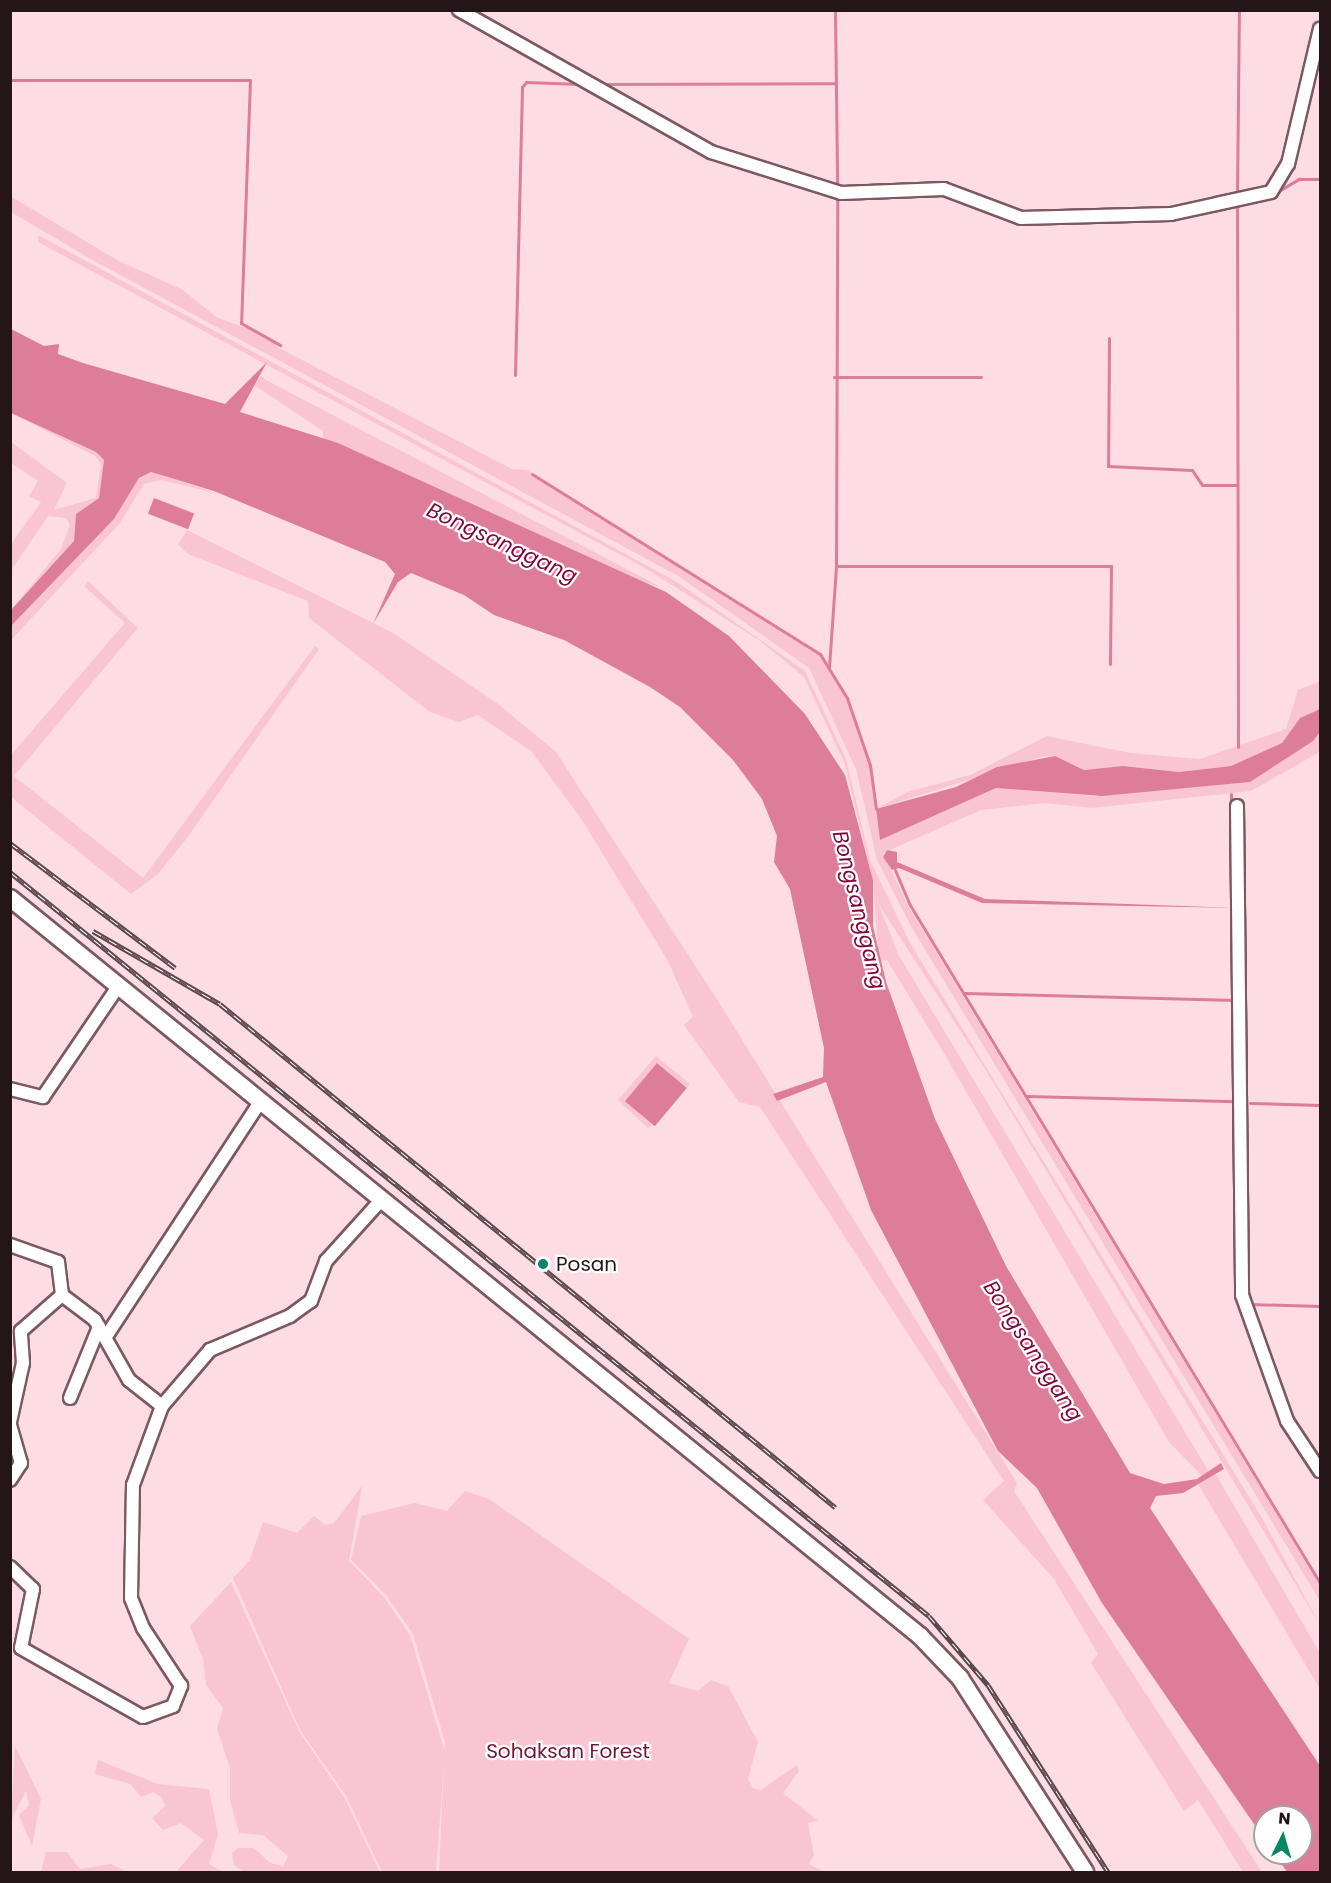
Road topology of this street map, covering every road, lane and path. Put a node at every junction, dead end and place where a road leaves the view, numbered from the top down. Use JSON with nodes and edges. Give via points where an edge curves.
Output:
{"nodes":[{"id":1,"x":459,"y":10,"type":"edge"},
{"id":2,"x":1320,"y":29,"type":"edge"},
{"id":3,"x":1237,"y":806,"type":"dead end"},
{"id":4,"x":10,"y":898,"type":"edge"},
{"id":5,"x":119,"y":985,"type":"junction"},
{"id":6,"x":10,"y":1089,"type":"edge"},
{"id":7,"x":261,"y":1101,"type":"junction"},
{"id":8,"x":382,"y":1199,"type":"junction"},
{"id":9,"x":10,"y":1245,"type":"edge"},
{"id":10,"x":62,"y":1295,"type":"junction"},
{"id":11,"x":103,"y":1331,"type":"junction"},
{"id":12,"x":70,"y":1398,"type":"dead end"},
{"id":13,"x":162,"y":1406,"type":"junction"},
{"id":14,"x":10,"y":1423,"type":"edge"},
{"id":15,"x":1320,"y":1471,"type":"edge"},
{"id":16,"x":10,"y":1480,"type":"edge"},
{"id":17,"x":10,"y":1567,"type":"edge"},
{"id":18,"x":1085,"y":1872,"type":"edge"}],
"edges":[{"from":1,"to":2,"type":"street","via":[[711,152],[841,193],[945,189],[1021,218],[1171,214],[1271,192],[1288,164]]},
{"from":3,"to":15,"type":"street","via":[[1242,1295],[1283,1413]]},
{"from":4,"to":5,"type":"main road"},
{"from":5,"to":6,"type":"street","via":[[43,1097]]},
{"from":5,"to":7,"type":"main road"},
{"from":7,"to":8,"type":"main road"},
{"from":7,"to":11,"type":"street"},
{"from":8,"to":13,"type":"street","via":[[326,1261],[310,1301],[290,1316],[210,1350]]},
{"from":8,"to":18,"type":"main road","via":[[933,1648],[960,1678]]},
{"from":9,"to":10,"type":"street","via":[[58,1262]]},
{"from":10,"to":11,"type":"street"},
{"from":10,"to":14,"type":"street","via":[[21,1331],[23,1363]]},
{"from":11,"to":12,"type":"street"},
{"from":11,"to":13,"type":"street","via":[[129,1380]]},
{"from":13,"to":17,"type":"street","via":[[133,1485],[131,1598],[143,1628],[182,1686],[172,1706],[143,1717],[21,1648],[33,1589]]},
{"from":14,"to":16,"type":"street","via":[[21,1463]]}]}
